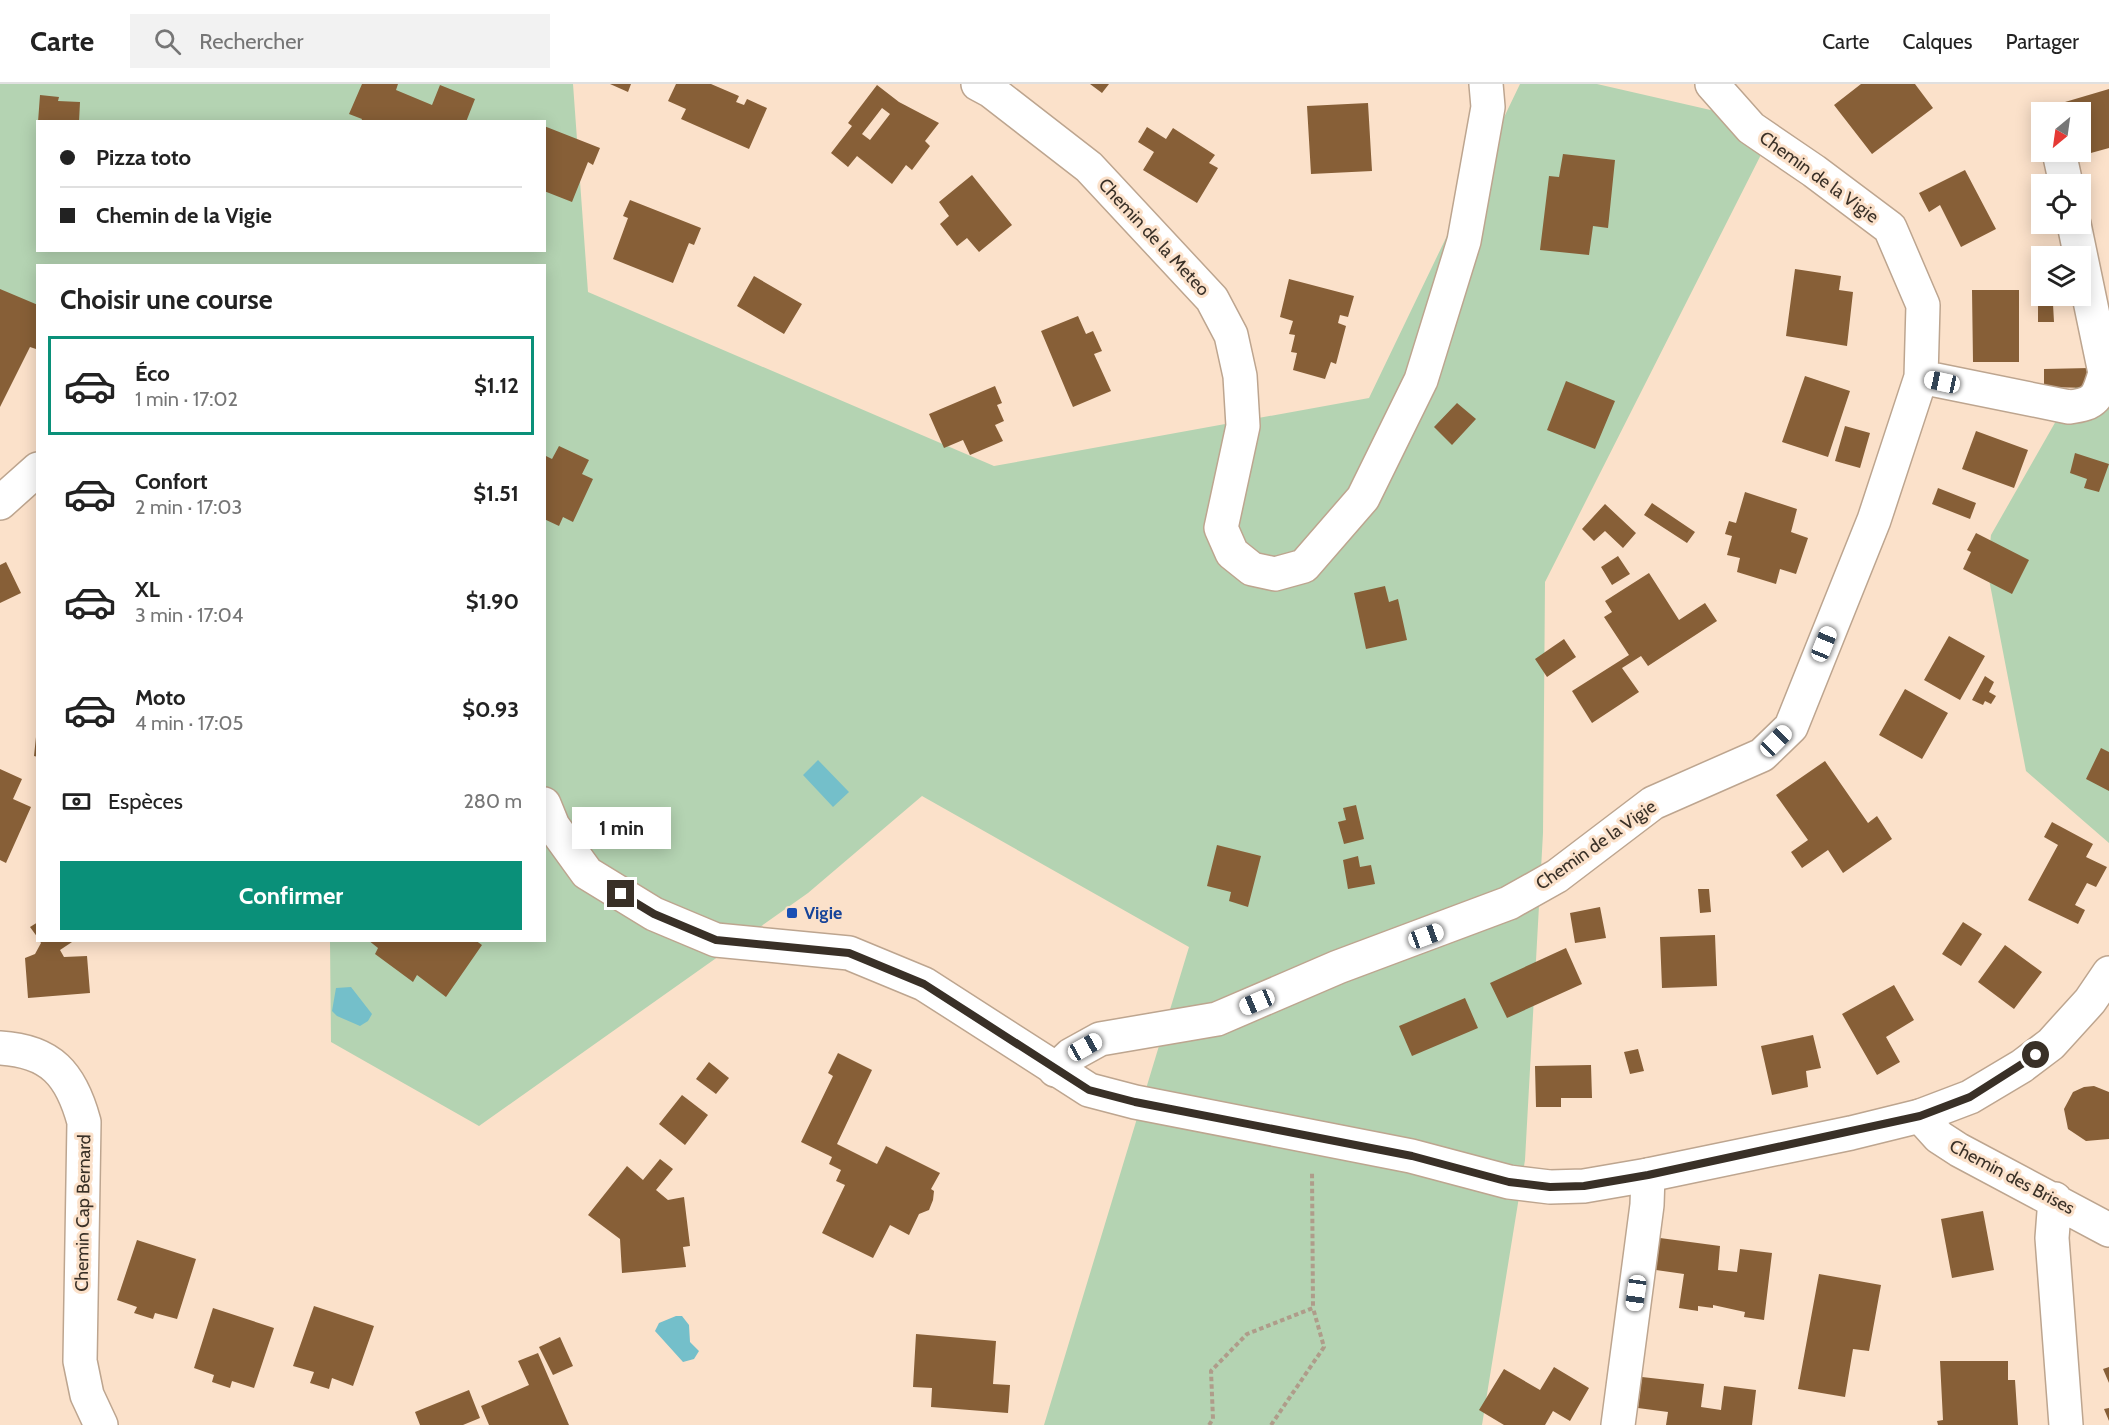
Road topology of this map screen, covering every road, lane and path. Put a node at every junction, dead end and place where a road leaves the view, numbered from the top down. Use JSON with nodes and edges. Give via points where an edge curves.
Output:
{"nodes":[{"id":1,"x":978,"y":84,"type":"edge"},
{"id":2,"x":1486,"y":84,"type":"edge"},
{"id":3,"x":1712,"y":84,"type":"edge"},
{"id":4,"x":2076,"y":234,"type":"edge"},
{"id":5,"x":1921,"y":377,"type":"junction"},
{"id":6,"x":36,"y":471,"type":"edge"},
{"id":7,"x":0,"y":503,"type":"edge"},
{"id":8,"x":546,"y":809,"type":"edge"},
{"id":9,"x":2109,"y":973,"type":"edge"},
{"id":10,"x":0,"y":1048,"type":"edge"},
{"id":11,"x":1055,"y":1071,"type":"junction"},
{"id":12,"x":1920,"y":1116,"type":"junction"},
{"id":13,"x":1312,"y":1137,"type":"junction"},
{"id":14,"x":1648,"y":1175,"type":"junction"},
{"id":15,"x":2055,"y":1200,"type":"junction"},
{"id":16,"x":2109,"y":1230,"type":"edge"},
{"id":17,"x":1313,"y":1308,"type":"junction"},
{"id":18,"x":101,"y":1425,"type":"edge"},
{"id":19,"x":1209,"y":1425,"type":"edge"},
{"id":20,"x":1271,"y":1425,"type":"edge"},
{"id":21,"x":1618,"y":1425,"type":"edge"},
{"id":22,"x":2066,"y":1425,"type":"edge"}],
"edges":[{"from":1,"to":2,"type":"street","name":"Chemin de la Meteo","via":[[1089,167],[1212,299],[1231,335],[1240,376],[1243,426],[1221,528],[1232,553],[1252,569],[1275,574],[1304,566],[1363,498],[1421,380],[1464,241],[1488,107]]},
{"from":3,"to":5,"type":"street","name":"Chemin de la Vigie","via":[[1751,128],[1890,228],[1923,305]]},
{"from":4,"to":5,"type":"street","via":[[2105,373],[2099,393],[2088,405],[2069,407]]},
{"from":5,"to":11,"type":"street","name":"Chemin de la Vigie","via":[[1874,520],[1791,727],[1762,755],[1653,803],[1557,876],[1509,903],[1338,967],[1217,1019],[1100,1039],[1071,1055]]},
{"from":6,"to":7,"type":"street"},
{"from":8,"to":11,"type":"street","via":[[553,826],[587,873],[654,914],[716,940],[849,953],[899,972],[982,1020]]},
{"from":9,"to":12,"type":"street","via":[[2071,1024],[2032,1058],[1970,1097]]},
{"from":10,"to":18,"type":"street","name":"Chemin Cap Bernard","via":[[27,1050],[47,1061],[66,1077],[80,1106],[84,1122],[80,1360],[87,1395]]},
{"from":11,"to":13,"type":"street","via":[[1089,1090],[1135,1102]]},
{"from":12,"to":14,"type":"street"},
{"from":12,"to":15,"type":"street","name":"Chemin des Brises","via":[[1939,1137],[1959,1150]]},
{"from":13,"to":14,"type":"street","via":[[1412,1156],[1509,1182],[1550,1187],[1584,1186]]},
{"from":13,"to":17,"type":"path"},
{"from":14,"to":21,"type":"street"},
{"from":15,"to":16,"type":"street","name":"Chemin des Brises"},
{"from":15,"to":22,"type":"street","via":[[2052,1238]]},
{"from":17,"to":19,"type":"path","via":[[1247,1334],[1211,1371],[1213,1419]]},
{"from":17,"to":20,"type":"path","via":[[1324,1347]]}]}
